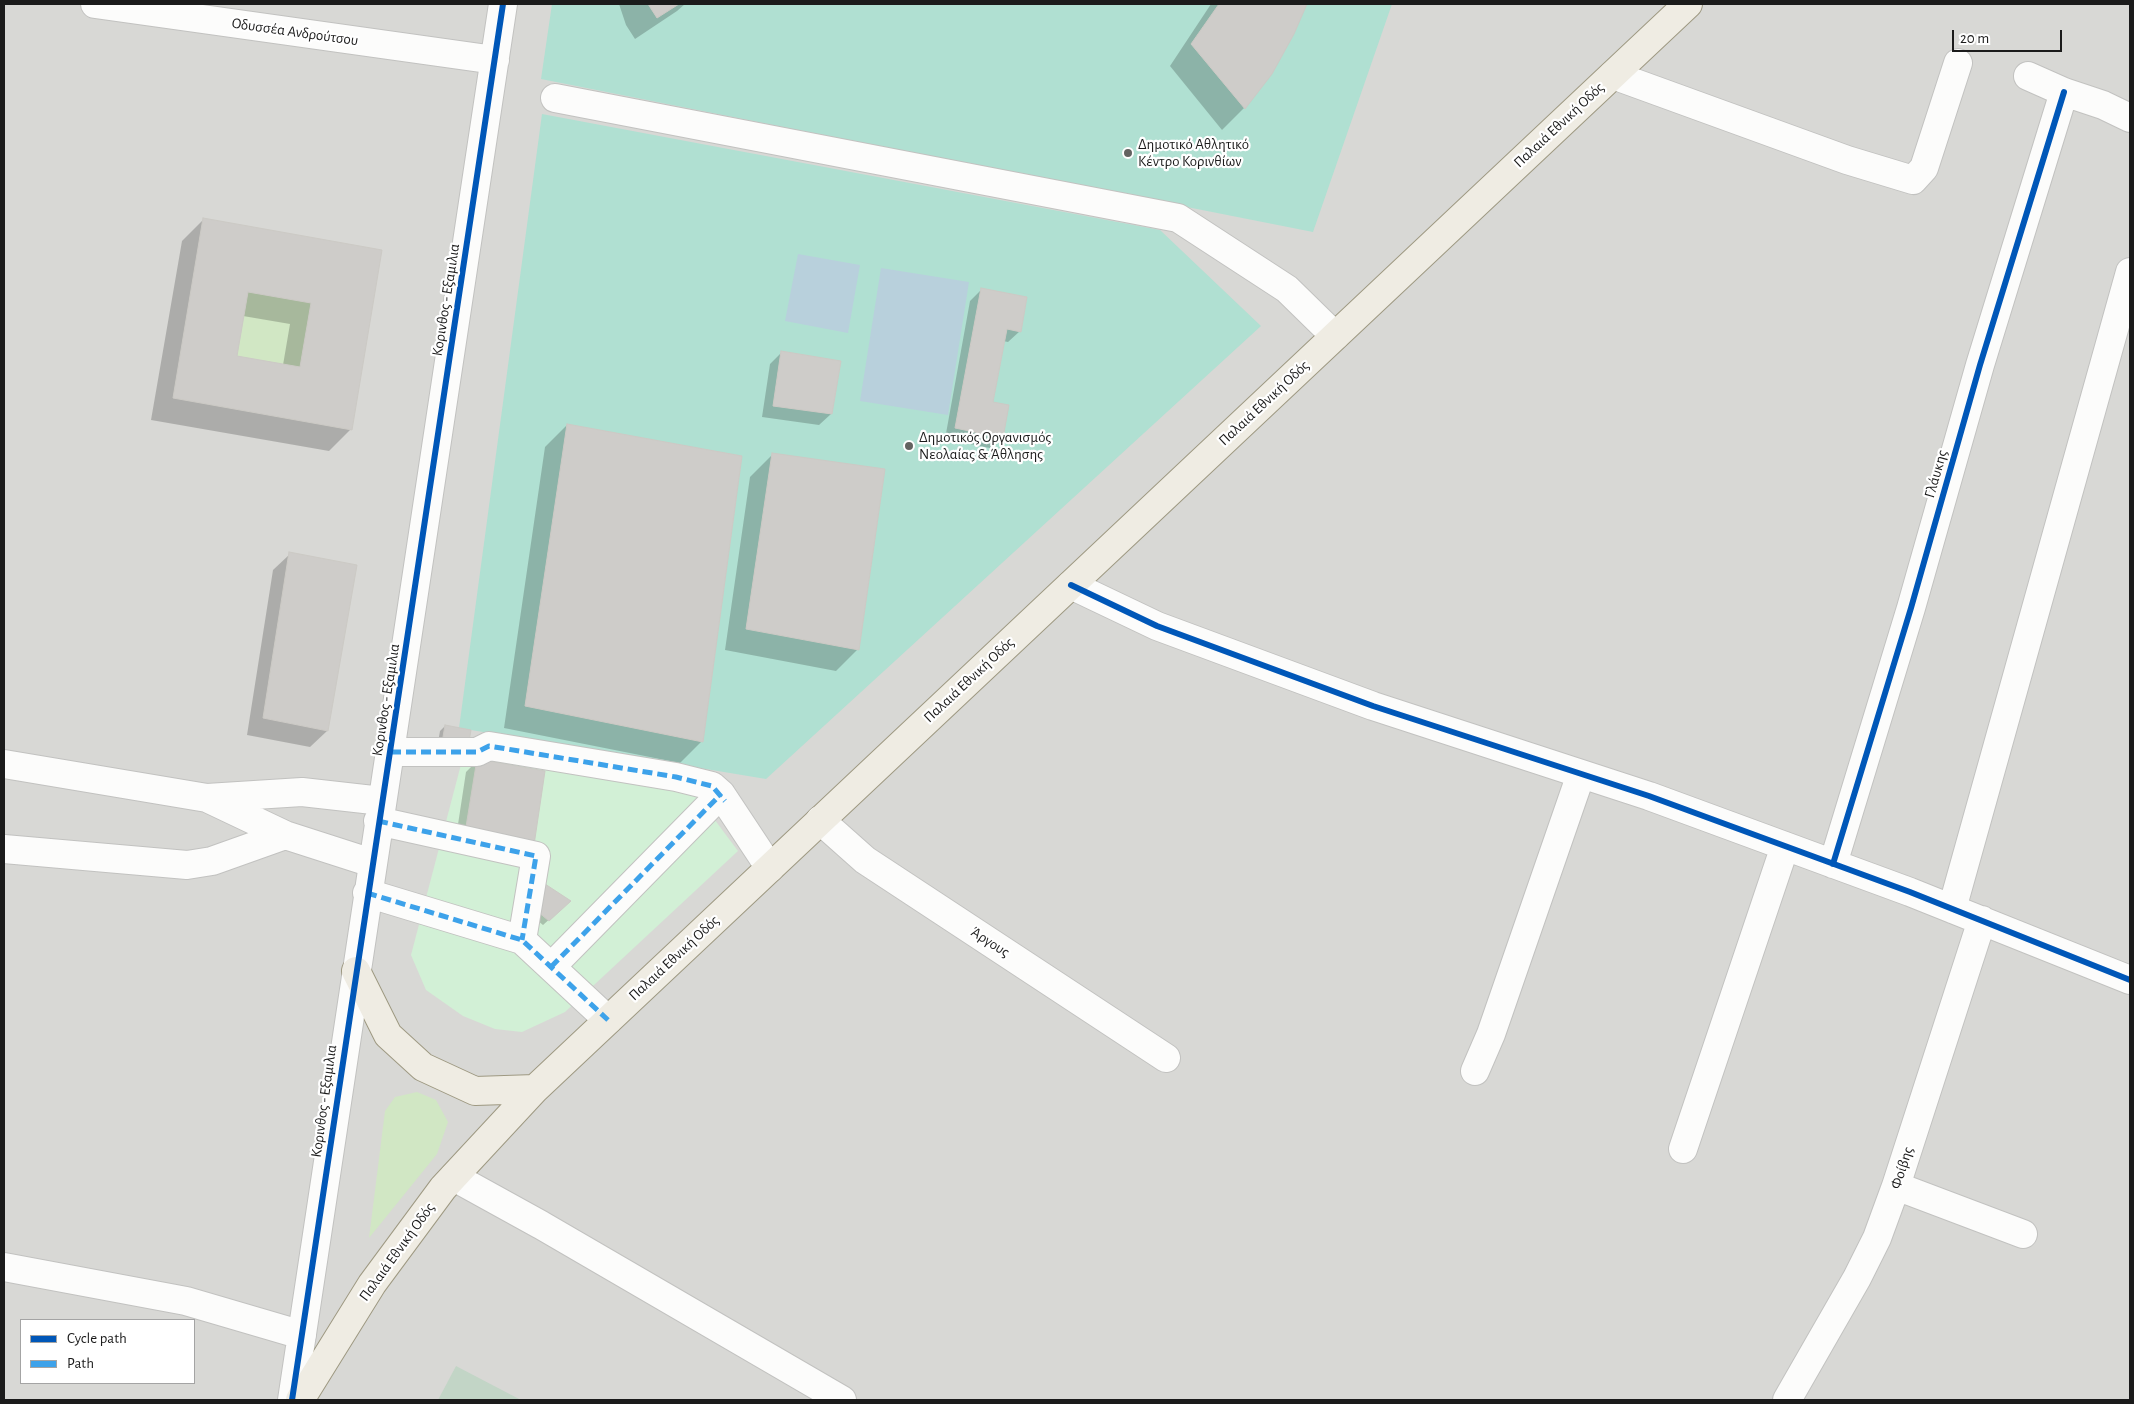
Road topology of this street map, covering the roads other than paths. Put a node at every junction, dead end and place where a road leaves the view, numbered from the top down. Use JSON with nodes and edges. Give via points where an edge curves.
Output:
{"nodes":[{"id":1,"x":95,"y":4,"type":"edge"},
{"id":2,"x":503,"y":4,"type":"edge"},
{"id":3,"x":1688,"y":4,"type":"edge"},
{"id":4,"x":495,"y":60,"type":"junction"},
{"id":5,"x":1958,"y":63,"type":"dead end"},
{"id":6,"x":1613,"y":75,"type":"junction"},
{"id":7,"x":2028,"y":76,"type":"dead end"},
{"id":8,"x":2064,"y":92,"type":"junction"},
{"id":9,"x":555,"y":98,"type":"dead end"},
{"id":10,"x":2130,"y":118,"type":"edge"},
{"id":11,"x":2130,"y":272,"type":"edge"},
{"id":12,"x":1335,"y":336,"type":"junction"},
{"id":13,"x":1071,"y":585,"type":"junction"},
{"id":14,"x":391,"y":752,"type":"junction"},
{"id":15,"x":4,"y":764,"type":"edge"},
{"id":16,"x":1581,"y":774,"type":"junction"},
{"id":17,"x":723,"y":797,"type":"junction"},
{"id":18,"x":207,"y":798,"type":"junction"},
{"id":19,"x":380,"y":811,"type":"junction"},
{"id":20,"x":820,"y":820,"type":"junction"},
{"id":21,"x":285,"y":835,"type":"junction"},
{"id":22,"x":1785,"y":846,"type":"junction"},
{"id":23,"x":4,"y":850,"type":"edge"},
{"id":24,"x":372,"y":864,"type":"junction"},
{"id":25,"x":1833,"y":864,"type":"junction"},
{"id":26,"x":770,"y":868,"type":"junction"},
{"id":27,"x":367,"y":894,"type":"junction"},
{"id":28,"x":1952,"y":909,"type":"junction"},
{"id":29,"x":1982,"y":920,"type":"junction"},
{"id":30,"x":522,"y":940,"type":"junction"},
{"id":31,"x":551,"y":967,"type":"junction"},
{"id":32,"x":356,"y":971,"type":"junction"},
{"id":33,"x":2130,"y":980,"type":"edge"},
{"id":34,"x":608,"y":1020,"type":"junction"},
{"id":35,"x":1166,"y":1058,"type":"dead end"},
{"id":36,"x":1475,"y":1071,"type":"dead end"},
{"id":37,"x":535,"y":1089,"type":"junction"},
{"id":38,"x":1683,"y":1149,"type":"dead end"},
{"id":39,"x":454,"y":1177,"type":"junction"},
{"id":40,"x":1896,"y":1186,"type":"junction"},
{"id":41,"x":2023,"y":1234,"type":"dead end"},
{"id":42,"x":4,"y":1267,"type":"edge"},
{"id":43,"x":302,"y":1335,"type":"junction"},
{"id":44,"x":292,"y":1400,"type":"edge"},
{"id":45,"x":300,"y":1400,"type":"edge"},
{"id":46,"x":842,"y":1400,"type":"edge"},
{"id":47,"x":1787,"y":1400,"type":"edge"}],
"edges":[{"from":1,"to":4,"type":"street","name":"Οδυσσέα Ανδρούτσου"},
{"from":2,"to":4,"type":"street","name":"Κορινθος - Εξαμιλια"},
{"from":3,"to":6,"type":"main road","name":"Παλαιά Εθνική Οδός"},
{"from":4,"to":14,"type":"street","name":"Κορινθος - Εξαμιλια"},
{"from":5,"to":6,"type":"street","via":[[1924,168],[1914,180],[1838,157]]},
{"from":6,"to":12,"type":"main road","name":"Παλαιά Εθνική Οδός"},
{"from":7,"to":8,"type":"street"},
{"from":8,"to":10,"type":"street"},
{"from":8,"to":25,"type":"street","name":"Γλάυκης"},
{"from":9,"to":12,"type":"street","via":[[1178,218],[1287,289]]},
{"from":11,"to":28,"type":"street"},
{"from":12,"to":13,"type":"main road","name":"Παλαιά Εθνική Οδός"},
{"from":13,"to":16,"type":"street","via":[[1156,626],[1373,706]]},
{"from":13,"to":20,"type":"main road","name":"Παλαιά Εθνική Οδός"},
{"from":14,"to":17,"type":"street","via":[[477,752],[489,746],[676,777],[712,786]]},
{"from":14,"to":19,"type":"street","name":"Κορινθος - Εξαμιλια"},
{"from":15,"to":18,"type":"street"},
{"from":16,"to":22,"type":"street"},
{"from":16,"to":36,"type":"street","via":[[1491,1034]]},
{"from":17,"to":26,"type":"street"},
{"from":17,"to":31,"type":"street"},
{"from":18,"to":19,"type":"street","via":[[302,792]]},
{"from":18,"to":21,"type":"street"},
{"from":19,"to":24,"type":"street","name":"Κορινθος - Εξαμιλια"},
{"from":19,"to":30,"type":"street","via":[[536,856]]},
{"from":20,"to":26,"type":"main road","name":"Παλαιά Εθνική Οδός"},
{"from":20,"to":35,"type":"street","name":"Άργους","via":[[865,860]]},
{"from":21,"to":23,"type":"street","via":[[212,861],[187,865]]},
{"from":21,"to":24,"type":"street"},
{"from":22,"to":25,"type":"street"},
{"from":22,"to":38,"type":"street"},
{"from":24,"to":27,"type":"street","name":"Κορινθος - Εξαμιλια"},
{"from":25,"to":28,"type":"street"},
{"from":26,"to":34,"type":"main road","name":"Παλαιά Εθνική Οδός"},
{"from":27,"to":30,"type":"street"},
{"from":27,"to":32,"type":"street","name":"Κορινθος - Εξαμιλια"},
{"from":28,"to":29,"type":"street"},
{"from":29,"to":33,"type":"street"},
{"from":29,"to":40,"type":"street","name":"Φοίβης"},
{"from":30,"to":31,"type":"street"},
{"from":31,"to":34,"type":"street"},
{"from":32,"to":37,"type":"main road","via":[[388,1035],[423,1067],[476,1092]]},
{"from":32,"to":43,"type":"street","name":"Κορινθος - Εξαμιλια"},
{"from":34,"to":37,"type":"main road","name":"Παλαιά Εθνική Οδός"},
{"from":37,"to":39,"type":"main road","name":"Παλαιά Εθνική Οδός"},
{"from":39,"to":45,"type":"main road","name":"Παλαιά Εθνική Οδός","via":[[442,1188],[372,1284]]},
{"from":39,"to":46,"type":"street"},
{"from":40,"to":41,"type":"street"},
{"from":40,"to":47,"type":"street","name":"Φοίβης","via":[[1877,1238],[1857,1278]]},
{"from":42,"to":43,"type":"street","via":[[186,1301]]},
{"from":43,"to":44,"type":"street","name":"Κορινθος - Εξαμιλια"}]}
